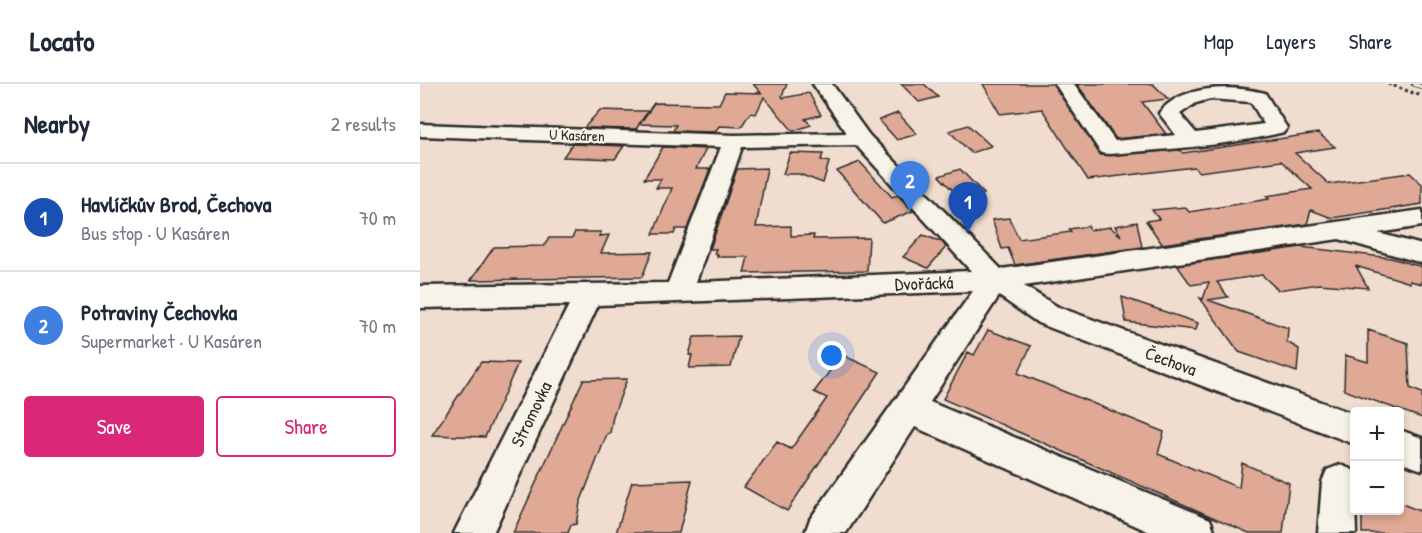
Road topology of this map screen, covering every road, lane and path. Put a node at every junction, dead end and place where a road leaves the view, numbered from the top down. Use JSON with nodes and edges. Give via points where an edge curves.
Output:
{"nodes":[{"id":1,"x":822,"y":84,"type":"edge"},
{"id":2,"x":1064,"y":84,"type":"edge"},
{"id":3,"x":1388,"y":84,"type":"edge"},
{"id":4,"x":1422,"y":96,"type":"edge"},
{"id":5,"x":420,"y":129,"type":"edge"},
{"id":6,"x":862,"y":138,"type":"junction"},
{"id":7,"x":1191,"y":140,"type":"junction"},
{"id":8,"x":734,"y":141,"type":"junction"},
{"id":9,"x":1422,"y":218,"type":"edge"},
{"id":10,"x":1341,"y":231,"type":"junction"},
{"id":11,"x":1422,"y":254,"type":"edge"},
{"id":12,"x":995,"y":280,"type":"junction"},
{"id":13,"x":678,"y":293,"type":"junction"},
{"id":14,"x":589,"y":294,"type":"junction"},
{"id":15,"x":421,"y":297,"type":"edge"},
{"id":16,"x":908,"y":408,"type":"junction"},
{"id":17,"x":1350,"y":428,"type":"edge"},
{"id":18,"x":1404,"y":447,"type":"edge"},
{"id":19,"x":1422,"y":454,"type":"edge"},
{"id":20,"x":1340,"y":482,"type":"dead end"},
{"id":21,"x":473,"y":533,"type":"edge"},
{"id":22,"x":824,"y":533,"type":"edge"},
{"id":23,"x":1196,"y":533,"type":"edge"},
{"id":24,"x":1337,"y":533,"type":"edge"}],
"edges":[{"from":1,"to":6,"type":"street"},
{"from":2,"to":7,"type":"street","via":[[1109,148]]},
{"from":3,"to":4,"type":"path"},
{"from":5,"to":8,"type":"street","name":"U Kasáren"},
{"from":6,"to":8,"type":"street","name":"U Kasáren"},
{"from":6,"to":12,"type":"street"},
{"from":7,"to":7,"type":"street","via":[[1241,134],[1276,128],[1258,97],[1202,93],[1169,113]]},
{"from":8,"to":13,"type":"street"},
{"from":9,"to":10,"type":"street","name":"Dvořácká"},
{"from":10,"to":11,"type":"street"},
{"from":10,"to":12,"type":"street","name":"Dvořácká"},
{"from":12,"to":13,"type":"street","name":"Dvořácká"},
{"from":12,"to":16,"type":"street"},
{"from":12,"to":17,"type":"street","name":"Čechova","via":[[1048,315]]},
{"from":13,"to":14,"type":"street","name":"Dvořácká"},
{"from":14,"to":15,"type":"street","name":"Dvořácká"},
{"from":14,"to":21,"type":"street","name":"Stromovka"},
{"from":16,"to":22,"type":"street"},
{"from":16,"to":23,"type":"street"},
{"from":18,"to":19,"type":"street"},
{"from":20,"to":24,"type":"street"}]}
